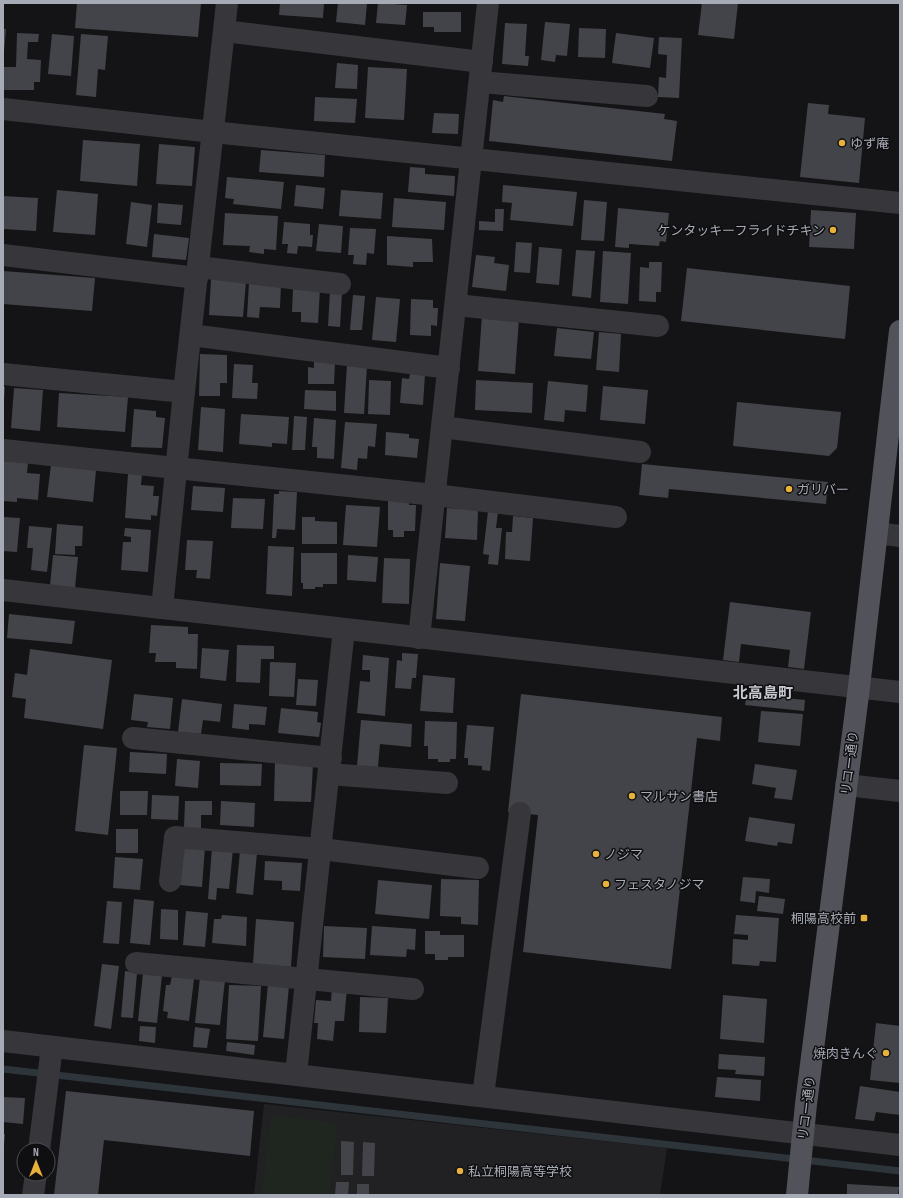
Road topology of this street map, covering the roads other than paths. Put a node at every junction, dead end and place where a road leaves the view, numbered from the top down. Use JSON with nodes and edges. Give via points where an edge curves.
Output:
{"nodes":[{"id":1,"x":227,"y":3,"type":"edge"},
{"id":2,"x":488,"y":3,"type":"edge"},
{"id":3,"x":224,"y":31,"type":"junction"},
{"id":4,"x":481,"y":72,"type":"junction"},
{"id":5,"x":647,"y":96,"type":"dead end"},
{"id":6,"x":3,"y":109,"type":"edge"},
{"id":7,"x":213,"y":132,"type":"junction"},
{"id":8,"x":472,"y":159,"type":"junction"},
{"id":9,"x":900,"y":203,"type":"edge"},
{"id":10,"x":3,"y":255,"type":"edge"},
{"id":11,"x":198,"y":273,"type":"junction"},
{"id":12,"x":340,"y":284,"type":"dead end"},
{"id":13,"x":456,"y":305,"type":"junction"},
{"id":14,"x":658,"y":326,"type":"dead end"},
{"id":15,"x":900,"y":331,"type":"edge"},
{"id":16,"x":191,"y":335,"type":"junction"},
{"id":17,"x":449,"y":368,"type":"junction"},
{"id":18,"x":3,"y":374,"type":"edge"},
{"id":19,"x":184,"y":392,"type":"junction"},
{"id":20,"x":442,"y":427,"type":"junction"},
{"id":21,"x":3,"y":450,"type":"edge"},
{"id":22,"x":640,"y":452,"type":"dead end"},
{"id":23,"x":177,"y":469,"type":"junction"},
{"id":24,"x":435,"y":495,"type":"junction"},
{"id":25,"x":616,"y":517,"type":"dead end"},
{"id":26,"x":877,"y":533,"type":"junction"},
{"id":27,"x":900,"y":536,"type":"edge"},
{"id":28,"x":3,"y":590,"type":"edge"},
{"id":29,"x":162,"y":608,"type":"junction"},
{"id":30,"x":344,"y":629,"type":"junction"},
{"id":31,"x":419,"y":638,"type":"junction"},
{"id":32,"x":859,"y":687,"type":"junction"},
{"id":33,"x":900,"y":692,"type":"edge"},
{"id":34,"x":134,"y":738,"type":"dead end"},
{"id":35,"x":330,"y":766,"type":"junction"},
{"id":36,"x":447,"y":783,"type":"dead end"},
{"id":37,"x":846,"y":785,"type":"junction"},
{"id":38,"x":900,"y":791,"type":"edge"},
{"id":39,"x":520,"y":814,"type":"dead end"},
{"id":40,"x":321,"y":849,"type":"junction"},
{"id":41,"x":478,"y":868,"type":"dead end"},
{"id":42,"x":170,"y":881,"type":"dead end"},
{"id":43,"x":136,"y":964,"type":"dead end"},
{"id":44,"x":306,"y":979,"type":"junction"},
{"id":45,"x":413,"y":989,"type":"dead end"},
{"id":46,"x":3,"y":1041,"type":"edge"},
{"id":47,"x":52,"y":1047,"type":"junction"},
{"id":48,"x":296,"y":1074,"type":"junction"},
{"id":49,"x":483,"y":1096,"type":"junction"},
{"id":50,"x":802,"y":1134,"type":"junction"},
{"id":51,"x":40,"y":1142,"type":"edge"},
{"id":52,"x":900,"y":1145,"type":"edge"},
{"id":53,"x":35,"y":1182,"type":"edge"},
{"id":54,"x":33,"y":1195,"type":"edge"},
{"id":55,"x":797,"y":1195,"type":"edge"}],
"edges":[{"from":1,"to":3,"type":"street"},
{"from":2,"to":4,"type":"street"},
{"from":3,"to":4,"type":"street"},
{"from":3,"to":7,"type":"street"},
{"from":4,"to":5,"type":"street"},
{"from":4,"to":8,"type":"street"},
{"from":6,"to":7,"type":"street"},
{"from":7,"to":8,"type":"street"},
{"from":7,"to":11,"type":"street"},
{"from":8,"to":9,"type":"street"},
{"from":8,"to":13,"type":"street"},
{"from":10,"to":11,"type":"street"},
{"from":11,"to":12,"type":"street"},
{"from":11,"to":16,"type":"street"},
{"from":13,"to":14,"type":"street"},
{"from":13,"to":17,"type":"street"},
{"from":15,"to":26,"type":"main road","name":"リコー通り"},
{"from":16,"to":17,"type":"street"},
{"from":16,"to":19,"type":"street"},
{"from":17,"to":20,"type":"street"},
{"from":18,"to":19,"type":"street"},
{"from":19,"to":23,"type":"street"},
{"from":20,"to":22,"type":"street"},
{"from":20,"to":24,"type":"street"},
{"from":21,"to":23,"type":"street"},
{"from":23,"to":24,"type":"street"},
{"from":23,"to":29,"type":"street"},
{"from":24,"to":25,"type":"street"},
{"from":24,"to":31,"type":"street"},
{"from":26,"to":27,"type":"street"},
{"from":26,"to":32,"type":"main road","name":"リコー通り"},
{"from":28,"to":29,"type":"street"},
{"from":29,"to":30,"type":"street"},
{"from":30,"to":31,"type":"street"},
{"from":30,"to":35,"type":"street"},
{"from":31,"to":32,"type":"street"},
{"from":32,"to":33,"type":"street"},
{"from":32,"to":37,"type":"main road","name":"リコー通り"},
{"from":34,"to":35,"type":"street"},
{"from":35,"to":36,"type":"street"},
{"from":35,"to":40,"type":"street"},
{"from":37,"to":38,"type":"street"},
{"from":37,"to":50,"type":"main road","name":"リコー通り"},
{"from":39,"to":49,"type":"street"},
{"from":40,"to":41,"type":"street"},
{"from":40,"to":42,"type":"street","via":[[175,838]]},
{"from":40,"to":44,"type":"street"},
{"from":43,"to":44,"type":"street"},
{"from":44,"to":45,"type":"street"},
{"from":44,"to":48,"type":"street"},
{"from":46,"to":47,"type":"street"},
{"from":47,"to":48,"type":"street"},
{"from":47,"to":51,"type":"street"},
{"from":48,"to":49,"type":"street"},
{"from":49,"to":50,"type":"street"},
{"from":50,"to":52,"type":"street"},
{"from":50,"to":55,"type":"main road","name":"リコー通り"},
{"from":53,"to":54,"type":"street"}]}
